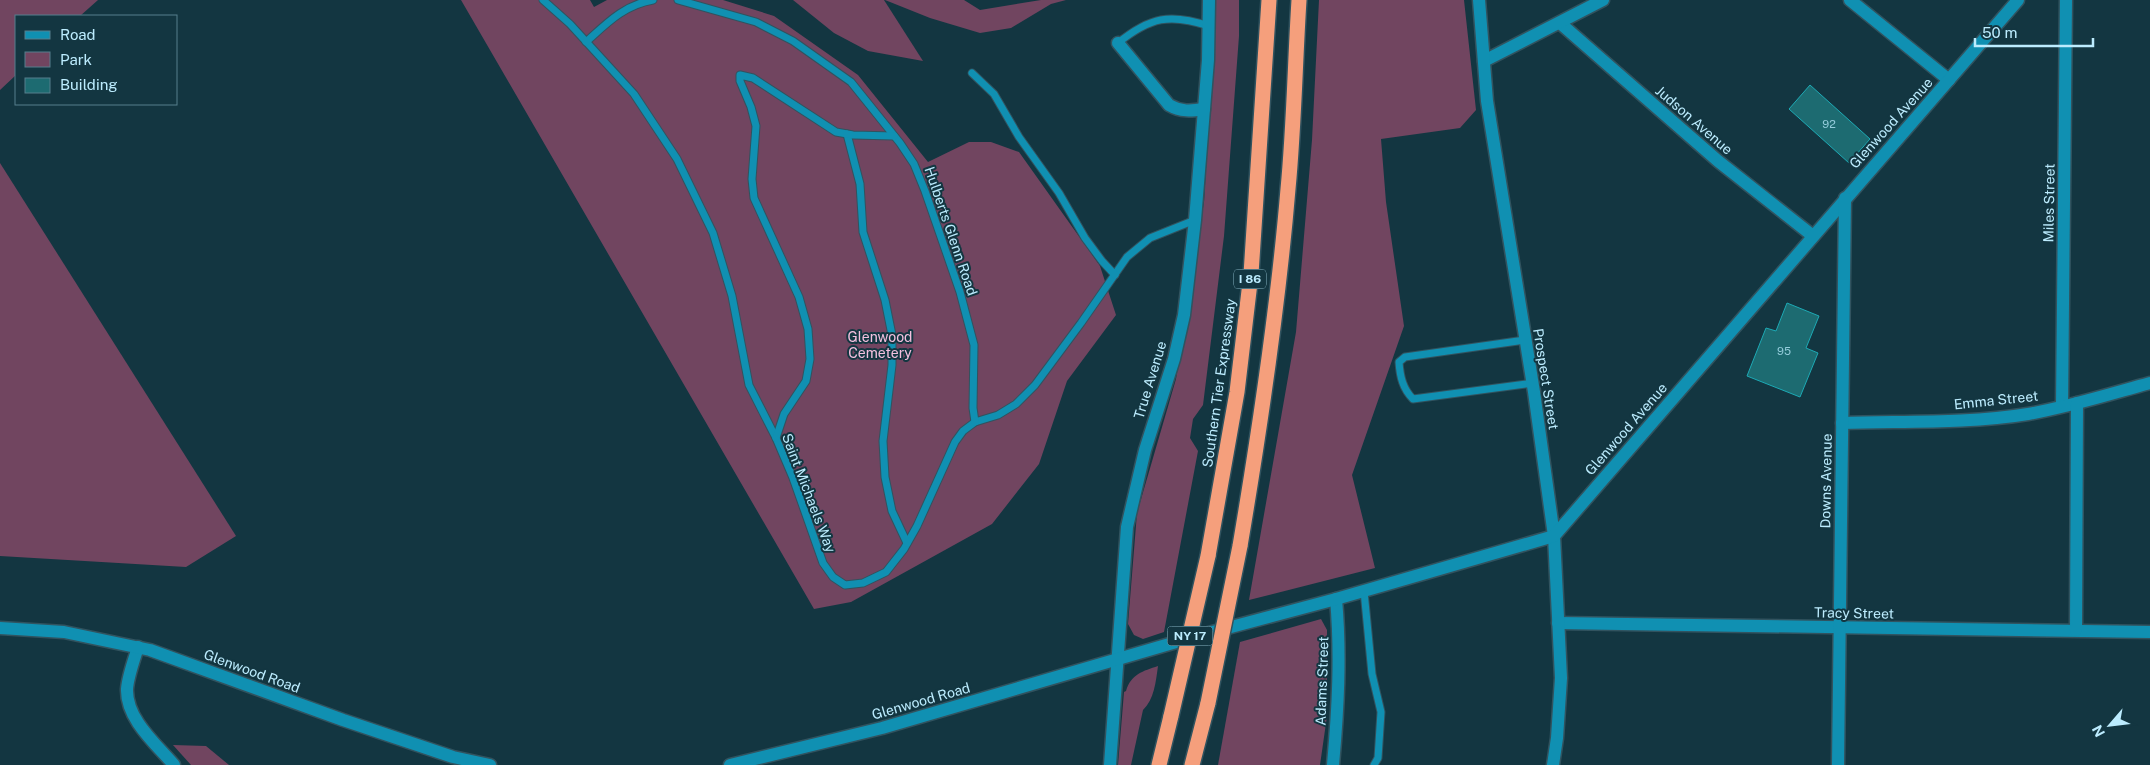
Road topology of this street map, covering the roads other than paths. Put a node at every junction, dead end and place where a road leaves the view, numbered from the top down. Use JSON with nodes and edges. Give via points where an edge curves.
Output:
{"nodes":[{"id":1,"x":543,"y":0,"type":"edge"},
{"id":2,"x":653,"y":0,"type":"edge"},
{"id":3,"x":678,"y":0,"type":"edge"},
{"id":4,"x":1209,"y":0,"type":"edge"},
{"id":5,"x":1269,"y":0,"type":"edge"},
{"id":6,"x":1299,"y":0,"type":"edge"},
{"id":7,"x":1479,"y":0,"type":"edge"},
{"id":8,"x":1603,"y":0,"type":"edge"},
{"id":9,"x":1850,"y":0,"type":"edge"},
{"id":10,"x":2018,"y":0,"type":"edge"},
{"id":11,"x":2066,"y":0,"type":"edge"},
{"id":12,"x":1560,"y":23,"type":"junction"},
{"id":13,"x":1209,"y":26,"type":"junction"},
{"id":14,"x":586,"y":42,"type":"junction"},
{"id":15,"x":1118,"y":43,"type":"joint"},
{"id":16,"x":1484,"y":60,"type":"junction"},
{"id":17,"x":972,"y":73,"type":"dead end"},
{"id":18,"x":1949,"y":80,"type":"junction"},
{"id":19,"x":1204,"y":109,"type":"junction"},
{"id":20,"x":847,"y":134,"type":"junction"},
{"id":21,"x":894,"y":136,"type":"junction"},
{"id":22,"x":1844,"y":198,"type":"junction"},
{"id":23,"x":1195,"y":220,"type":"junction"},
{"id":24,"x":1812,"y":236,"type":"junction"},
{"id":25,"x":1115,"y":275,"type":"junction"},
{"id":26,"x":1525,"y":340,"type":"junction"},
{"id":27,"x":1533,"y":383,"type":"junction"},
{"id":28,"x":2150,"y":383,"type":"edge"},
{"id":29,"x":2077,"y":403,"type":"junction"},
{"id":30,"x":2062,"y":406,"type":"junction"},
{"id":31,"x":975,"y":422,"type":"junction"},
{"id":32,"x":1842,"y":423,"type":"junction"},
{"id":33,"x":776,"y":438,"type":"junction"},
{"id":34,"x":1554,"y":536,"type":"junction"},
{"id":35,"x":908,"y":543,"type":"junction"},
{"id":36,"x":1240,"y":546,"type":"joint"},
{"id":37,"x":1208,"y":556,"type":"joint"},
{"id":38,"x":1364,"y":591,"type":"junction"},
{"id":39,"x":1336,"y":599,"type":"junction"},
{"id":40,"x":1558,"y":623,"type":"junction"},
{"id":41,"x":1839,"y":627,"type":"junction"},
{"id":42,"x":0,"y":628,"type":"edge"},
{"id":43,"x":2076,"y":630,"type":"junction"},
{"id":44,"x":2150,"y":632,"type":"edge"},
{"id":45,"x":138,"y":647,"type":"junction"},
{"id":46,"x":1119,"y":659,"type":"junction"},
{"id":47,"x":174,"y":765,"type":"edge"},
{"id":48,"x":490,"y":765,"type":"edge"},
{"id":49,"x":730,"y":765,"type":"edge"},
{"id":50,"x":1110,"y":765,"type":"edge"},
{"id":51,"x":1159,"y":765,"type":"edge"},
{"id":52,"x":1192,"y":765,"type":"edge"},
{"id":53,"x":1333,"y":765,"type":"edge"},
{"id":54,"x":1374,"y":765,"type":"edge"},
{"id":55,"x":1554,"y":765,"type":"edge"},
{"id":56,"x":1838,"y":765,"type":"edge"}],
"edges":[{"from":1,"to":14,"type":"lane","name":"Saint Michaels Way"},
{"from":2,"to":14,"type":"lane","via":[[622,10]]},
{"from":3,"to":21,"type":"lane","name":"Hulberts Glenn Road","via":[[756,22],[793,41],[851,82]]},
{"from":4,"to":13,"type":"street","name":"True Avenue"},
{"from":5,"to":37,"type":"highway","name":"Southern Tier Expressway","number":"I 86","via":[[1250,274],[1237,392]]},
{"from":6,"to":36,"type":"highway","number":"I 86","via":[[1280,268],[1258,443]]},
{"from":7,"to":16,"type":"street","name":"Prospect Street"},
{"from":8,"to":12,"type":"street"},
{"from":9,"to":18,"type":"street"},
{"from":10,"to":18,"type":"street","name":"Glenwood Avenue"},
{"from":11,"to":30,"type":"street","name":"Miles Street"},
{"from":12,"to":16,"type":"street"},
{"from":12,"to":24,"type":"street","name":"Judson Avenue","via":[[1718,161]]},
{"from":13,"to":15,"type":"lane","via":[[1170,17],[1155,21]]},
{"from":13,"to":19,"type":"street","name":"True Avenue"},
{"from":14,"to":33,"type":"lane","name":"Saint Michaels Way","via":[[634,94],[677,159],[713,233],[732,296],[749,385]]},
{"from":15,"to":19,"type":"street","via":[[1170,105],[1187,111]]},
{"from":16,"to":26,"type":"street","name":"Prospect Street","via":[[1487,101]]},
{"from":17,"to":25,"type":"lane","via":[[994,94],[1086,238]]},
{"from":18,"to":22,"type":"street","name":"Glenwood Avenue"},
{"from":19,"to":23,"type":"street","name":"True Avenue"},
{"from":20,"to":21,"type":"lane"},
{"from":20,"to":33,"type":"lane","via":[[831,129],[753,78],[740,75],[756,126],[752,179],[754,198],[799,297],[808,329],[810,359],[806,380],[784,414]]},
{"from":20,"to":35,"type":"lane","via":[[860,184],[863,232],[892,335],[892,365],[883,441],[884,477],[892,512]]},
{"from":21,"to":31,"type":"lane","name":"Hulberts Glenn Road","via":[[914,164],[963,301],[974,345]]},
{"from":22,"to":24,"type":"street","name":"Glenwood Avenue"},
{"from":22,"to":32,"type":"street","name":"Downs Avenue"},
{"from":23,"to":25,"type":"lane","name":"Saint Michaels Way","via":[[1150,238],[1127,256]]},
{"from":23,"to":46,"type":"street","name":"True Avenue","via":[[1184,315],[1174,359],[1145,450],[1127,527]]},
{"from":24,"to":34,"type":"street","name":"Glenwood Avenue"},
{"from":25,"to":31,"type":"lane","name":"Saint Michaels Way","via":[[1035,385],[998,416]]},
{"from":26,"to":27,"type":"street","name":"Prospect Street"},
{"from":26,"to":27,"type":"lane","via":[[1405,357],[1399,362],[1400,374],[1406,392],[1413,400]]},
{"from":27,"to":34,"type":"street","name":"Prospect Street"},
{"from":28,"to":29,"type":"street","name":"Emma Street"},
{"from":29,"to":30,"type":"street","name":"Emma Street"},
{"from":29,"to":43,"type":"street"},
{"from":30,"to":32,"type":"street","name":"Emma Street","via":[[2028,414],[1964,419]]},
{"from":31,"to":35,"type":"lane","name":"Saint Michaels Way","via":[[955,442]]},
{"from":32,"to":41,"type":"street","name":"Downs Avenue"},
{"from":33,"to":35,"type":"lane","name":"Saint Michaels Way","via":[[823,563],[833,577],[845,585],[863,583],[886,572]]},
{"from":34,"to":38,"type":"street"},
{"from":34,"to":40,"type":"street","name":"Prospect Street"},
{"from":36,"to":52,"type":"highway","number":"NY 17","bridge":true},
{"from":37,"to":51,"type":"highway","name":"Southern Tier Expressway","number":"NY 17","bridge":true},
{"from":38,"to":39,"type":"street"},
{"from":38,"to":54,"type":"lane","via":[[1372,674],[1381,712],[1378,758]]},
{"from":39,"to":46,"type":"street"},
{"from":39,"to":53,"type":"street","name":"Adams Street","via":[[1340,642],[1339,699]]},
{"from":40,"to":41,"type":"street","name":"Tracy Street"},
{"from":40,"to":55,"type":"street","name":"Prospect Street","via":[[1561,678]]},
{"from":41,"to":43,"type":"street","name":"Tracy Street"},
{"from":41,"to":56,"type":"street","name":"Downs Avenue"},
{"from":42,"to":45,"type":"street","name":"Glenwood Road","via":[[64,632]]},
{"from":43,"to":44,"type":"street","name":"Tracy Street"},
{"from":45,"to":47,"type":"street","via":[[127,688],[128,706]]},
{"from":45,"to":48,"type":"street","name":"Glenwood Road","via":[[453,757]]},
{"from":46,"to":49,"type":"street","name":"Glenwood Road","via":[[882,728]]},
{"from":46,"to":50,"type":"street","name":"True Avenue"}]}
